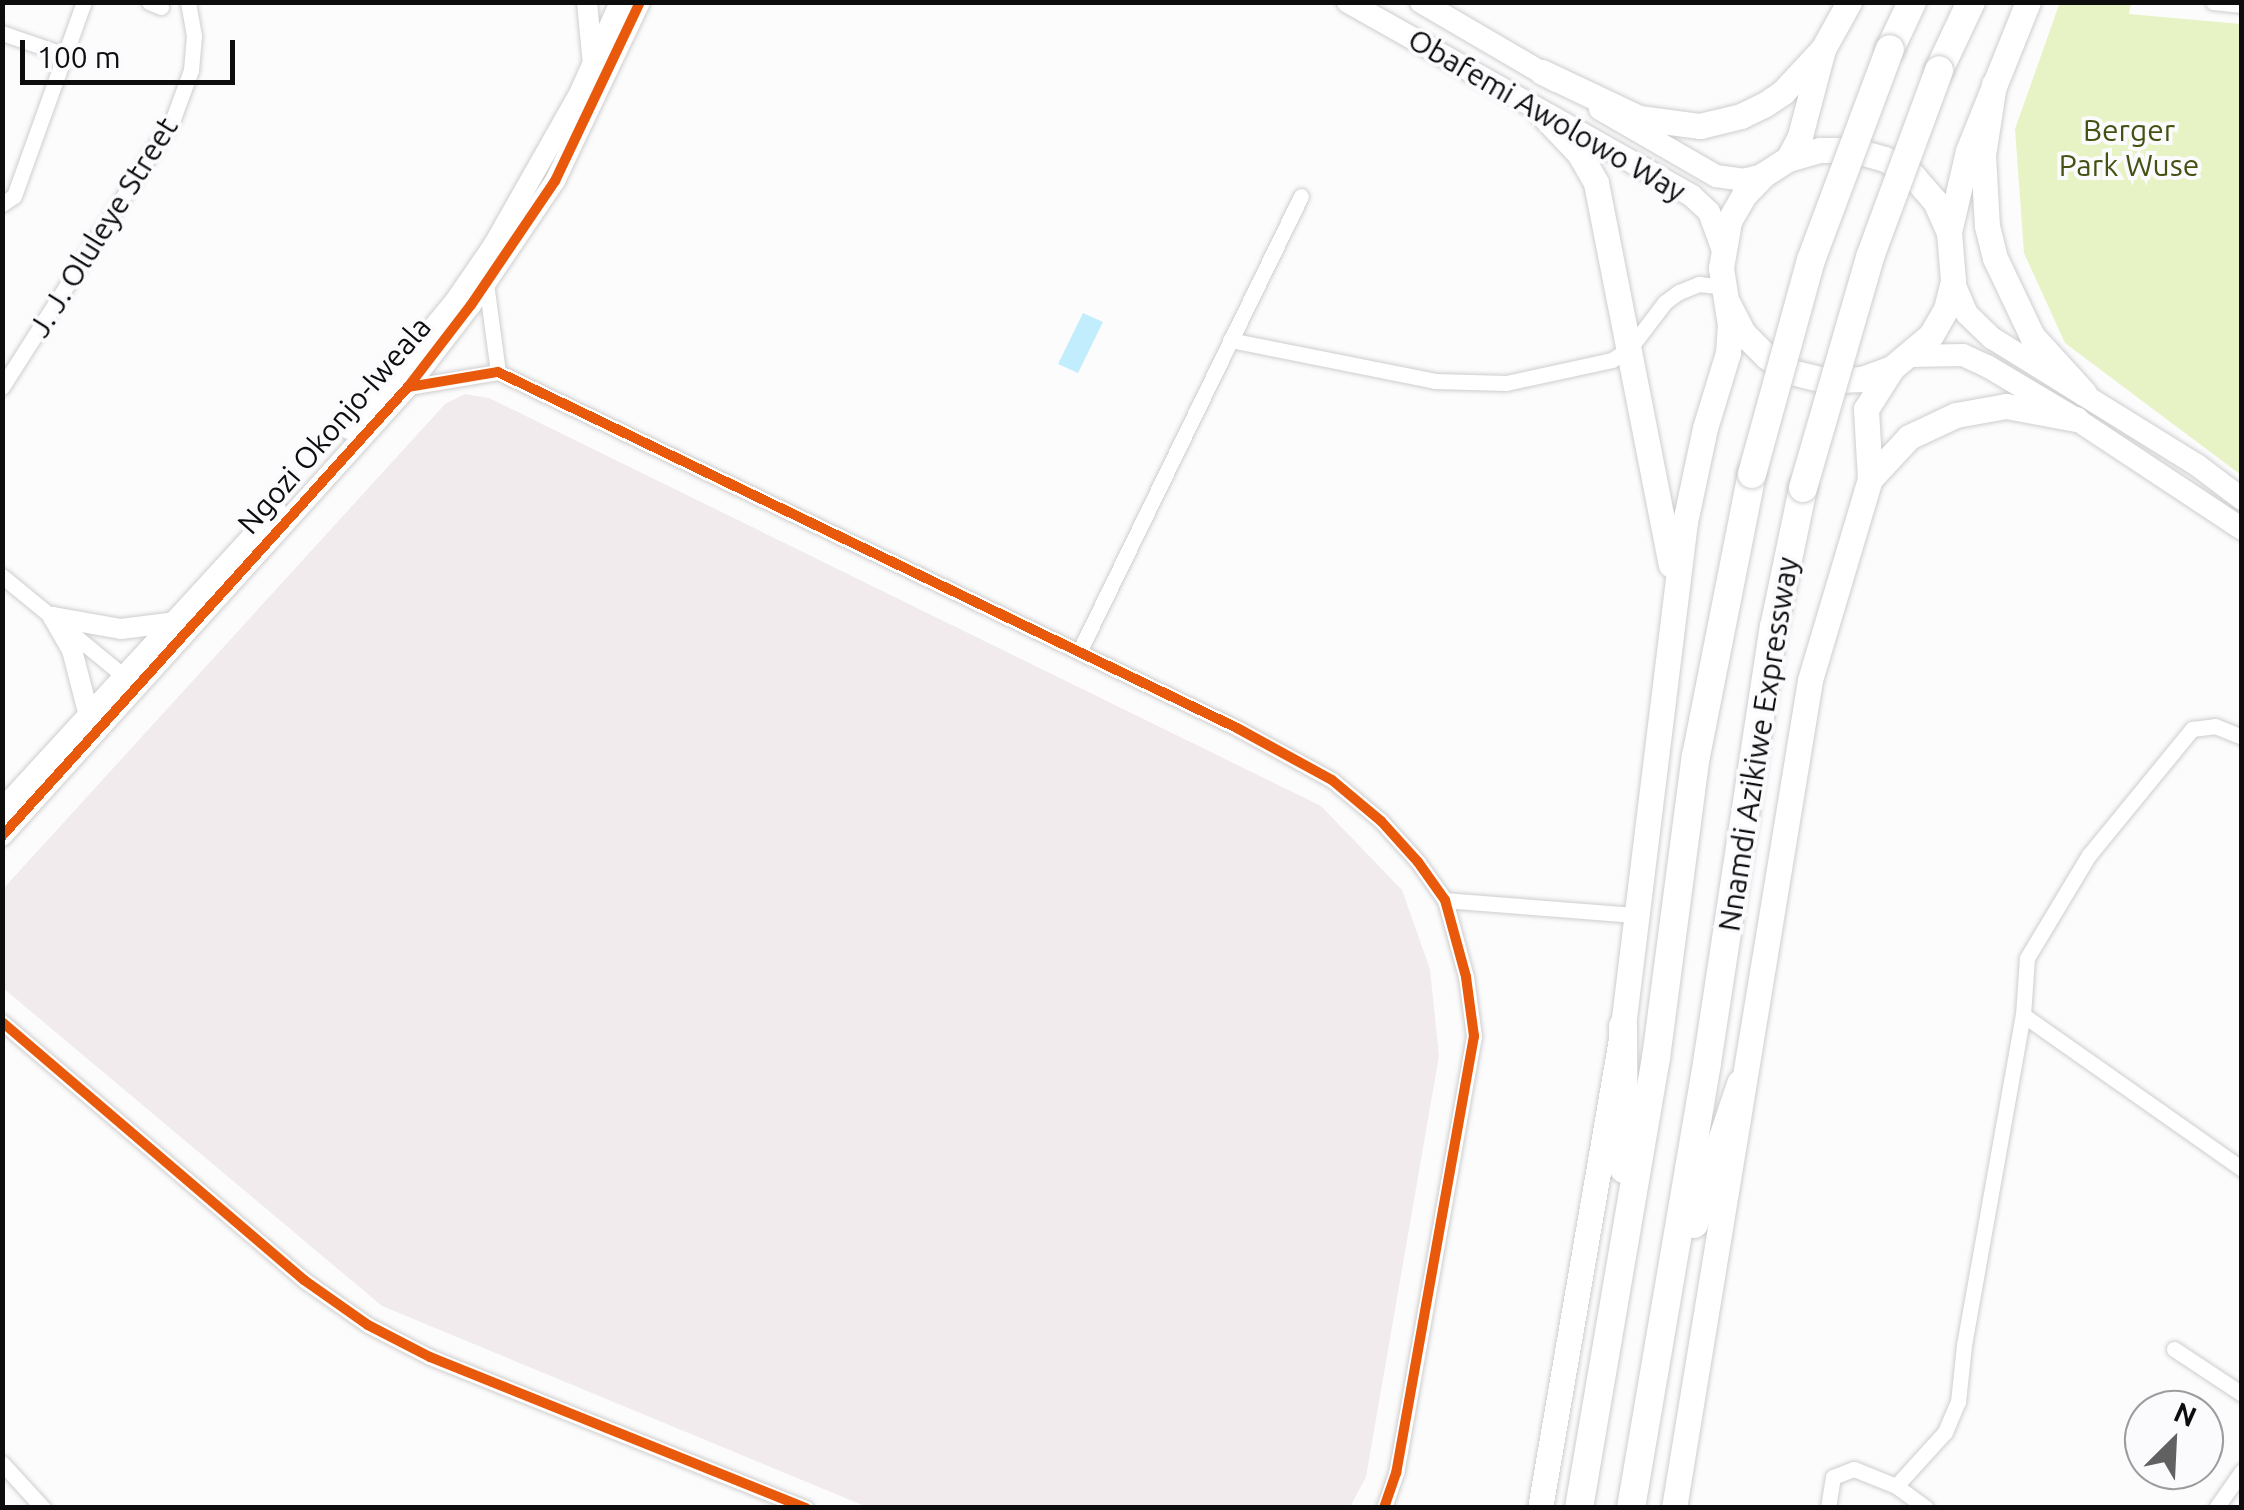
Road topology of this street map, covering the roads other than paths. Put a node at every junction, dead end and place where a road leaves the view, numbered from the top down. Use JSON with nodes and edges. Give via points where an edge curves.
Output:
{"nodes":[{"id":1,"x":84,"y":2,"type":"edge"},
{"id":2,"x":188,"y":2,"type":"edge"},
{"id":3,"x":586,"y":2,"type":"edge"},
{"id":4,"x":620,"y":2,"type":"edge"},
{"id":5,"x":640,"y":2,"type":"edge"},
{"id":6,"x":1348,"y":2,"type":"edge"},
{"id":7,"x":1421,"y":2,"type":"edge"},
{"id":8,"x":1849,"y":2,"type":"edge"},
{"id":9,"x":1912,"y":2,"type":"edge"},
{"id":10,"x":1971,"y":2,"type":"edge"},
{"id":11,"x":2028,"y":2,"type":"edge"},
{"id":12,"x":2213,"y":2,"type":"edge"},
{"id":13,"x":2242,"y":5,"type":"edge"},
{"id":14,"x":2,"y":33,"type":"edge"},
{"id":15,"x":1823,"y":49,"type":"junction"},
{"id":16,"x":64,"y":55,"type":"junction"},
{"id":17,"x":592,"y":66,"type":"junction"},
{"id":18,"x":1542,"y":72,"type":"junction"},
{"id":19,"x":1994,"y":84,"type":"junction"},
{"id":20,"x":1540,"y":112,"type":"junction"},
{"id":21,"x":1788,"y":160,"type":"junction"},
{"id":22,"x":1764,"y":174,"type":"junction"},
{"id":23,"x":1300,"y":196,"type":"dead end"},
{"id":24,"x":2,"y":204,"type":"edge"},
{"id":25,"x":1949,"y":232,"type":"junction"},
{"id":26,"x":1722,"y":248,"type":"junction"},
{"id":27,"x":1953,"y":280,"type":"junction"},
{"id":28,"x":486,"y":284,"type":"junction"},
{"id":29,"x":1725,"y":296,"type":"junction"},
{"id":30,"x":1230,"y":340,"type":"junction"},
{"id":31,"x":1630,"y":348,"type":"junction"},
{"id":32,"x":1901,"y":362,"type":"junction"},
{"id":33,"x":498,"y":372,"type":"junction"},
{"id":34,"x":408,"y":386,"type":"junction"},
{"id":35,"x":2,"y":387,"type":"edge"},
{"id":36,"x":2084,"y":394,"type":"junction"},
{"id":37,"x":2076,"y":419,"type":"junction"},
{"id":38,"x":1870,"y":479,"type":"junction"},
{"id":39,"x":2242,"y":499,"type":"edge"},
{"id":40,"x":2242,"y":529,"type":"edge"},
{"id":41,"x":2,"y":576,"type":"edge"},
{"id":42,"x":1672,"y":616,"type":"junction"},
{"id":43,"x":53,"y":618,"type":"junction"},
{"id":44,"x":174,"y":622,"type":"junction"},
{"id":45,"x":1078,"y":652,"type":"junction"},
{"id":46,"x":131,"y":682,"type":"junction"},
{"id":47,"x":89,"y":716,"type":"junction"},
{"id":48,"x":2242,"y":737,"type":"edge"},
{"id":49,"x":2,"y":809,"type":"edge"},
{"id":50,"x":2,"y":836,"type":"edge"},
{"id":51,"x":1445,"y":900,"type":"junction"},
{"id":52,"x":1636,"y":916,"type":"junction"},
{"id":53,"x":2023,"y":1015,"type":"junction"},
{"id":54,"x":2,"y":1022,"type":"edge"},
{"id":55,"x":1623,"y":1026,"type":"junction"},
{"id":56,"x":1742,"y":1084,"type":"junction"},
{"id":57,"x":2242,"y":1169,"type":"edge"},
{"id":58,"x":1624,"y":1244,"type":"junction"},
{"id":59,"x":1668,"y":1301,"type":"junction"},
{"id":60,"x":2174,"y":1349,"type":"dead end"},
{"id":61,"x":2242,"y":1394,"type":"edge"},
{"id":62,"x":2,"y":1463,"type":"edge"},
{"id":63,"x":2242,"y":1471,"type":"edge"},
{"id":64,"x":1896,"y":1486,"type":"junction"},
{"id":65,"x":43,"y":1508,"type":"edge"},
{"id":66,"x":806,"y":1508,"type":"edge"},
{"id":67,"x":1384,"y":1508,"type":"edge"},
{"id":68,"x":1540,"y":1508,"type":"edge"},
{"id":69,"x":1579,"y":1508,"type":"edge"},
{"id":70,"x":1632,"y":1508,"type":"edge"},
{"id":71,"x":1674,"y":1508,"type":"edge"},
{"id":72,"x":1828,"y":1508,"type":"edge"},
{"id":73,"x":1926,"y":1508,"type":"edge"},
{"id":74,"x":2216,"y":1508,"type":"edge"}],
"edges":[{"from":1,"to":16,"type":"street"},
{"from":2,"to":35,"type":"street","name":"J. J. Oluleye Street","via":[[191,70],[173,119]]},
{"from":3,"to":17,"type":"street"},
{"from":4,"to":17,"type":"street","name":"Ngozi Okonjo-Iweala"},
{"from":5,"to":28,"type":"street","name":"Ngozi Okonjo-Iweala","via":[[555,181]]},
{"from":6,"to":20,"type":"main road","name":"Obafemi Awolowo Way"},
{"from":7,"to":18,"type":"main road","name":"Obafemi Awolowo Way"},
{"from":8,"to":15,"type":"highway"},
{"from":9,"to":58,"type":"highway","name":"Nnamdi Azikiwe Expressway","bridge":true,"via":[[1811,260],[1752,474],[1696,756]]},
{"from":10,"to":59,"type":"highway","name":"Nnamdi Azikiwe Expressway","bridge":true,"via":[[1870,257],[1803,488],[1774,628]]},
{"from":11,"to":19,"type":"highway"},
{"from":12,"to":13,"type":"street"},
{"from":14,"to":16,"type":"street"},
{"from":15,"to":18,"type":"highway","via":[[1764,105],[1700,126],[1639,118]]},
{"from":15,"to":21,"type":"highway"},
{"from":16,"to":24,"type":"street","via":[[14,196]]},
{"from":17,"to":44,"type":"street","name":"Ngozi Okonjo-Iweala","via":[[523,196],[455,301],[374,402]]},
{"from":18,"to":22,"type":"main road","name":"Obafemi Awolowo Way","via":[[1716,176],[1743,180]]},
{"from":19,"to":25,"type":"highway","via":[[1968,151]]},
{"from":19,"to":36,"type":"highway","via":[[1983,155],[1995,258],[2032,336]]},
{"from":20,"to":26,"type":"main road","name":"Obafemi Awolowo Way","via":[[1692,196],[1709,212]]},
{"from":20,"to":31,"type":"highway","via":[[1579,153],[1596,183]]},
{"from":21,"to":22,"type":"highway"},
{"from":21,"to":25,"type":"highway","via":[[1836,150],[1885,159],[1935,201]]},
{"from":22,"to":26,"type":"highway","via":[[1729,220]]},
{"from":23,"to":30,"type":"street"},
{"from":25,"to":27,"type":"highway"},
{"from":26,"to":29,"type":"highway"},
{"from":27,"to":32,"type":"highway","via":[[1931,335]]},
{"from":27,"to":36,"type":"main road","via":[[1967,314],[1992,338]]},
{"from":28,"to":33,"type":"street"},
{"from":28,"to":34,"type":"street","name":"Ngozi Okonjo-Iweala"},
{"from":29,"to":31,"type":"street","via":[[1699,284],[1679,292]]},
{"from":29,"to":32,"type":"highway","via":[[1743,334],[1796,373],[1828,381],[1861,379]]},
{"from":29,"to":42,"type":"highway","via":[[1728,353],[1696,466]]},
{"from":30,"to":31,"type":"street","via":[[1478,386],[1596,366]]},
{"from":30,"to":45,"type":"street"},
{"from":31,"to":42,"type":"highway","via":[[1668,549]]},
{"from":32,"to":37,"type":"main road","via":[[1963,354]]},
{"from":32,"to":38,"type":"highway","name":"Nnamdi Azikiwe Expressway","via":[[1866,408]]},
{"from":33,"to":34,"type":"street"},
{"from":33,"to":45,"type":"street"},
{"from":34,"to":46,"type":"street","name":"Ngozi Okonjo-Iweala"},
{"from":36,"to":39,"type":"main road"},
{"from":37,"to":38,"type":"highway","via":[[2006,406],[1956,414],[1909,437]]},
{"from":37,"to":40,"type":"main road"},
{"from":38,"to":56,"type":"highway","name":"Nnamdi Azikiwe Expressway","via":[[1810,680]]},
{"from":41,"to":43,"type":"street"},
{"from":42,"to":52,"type":"highway"},
{"from":43,"to":44,"type":"street","via":[[121,629]]},
{"from":43,"to":46,"type":"street"},
{"from":43,"to":47,"type":"street","via":[[72,650]]},
{"from":44,"to":46,"type":"street","name":"Ngozi Okonjo-Iweala"},
{"from":45,"to":51,"type":"street","via":[[1332,780],[1381,821]]},
{"from":46,"to":47,"type":"street","name":"Ngozi Okonjo-Iweala"},
{"from":46,"to":50,"type":"street","name":"Ngozi Okonjo-Iweala"},
{"from":47,"to":49,"type":"street","name":"Ngozi Okonjo-Iweala"},
{"from":48,"to":53,"type":"street","via":[[2215,726],[2192,729],[2089,855],[2027,958]]},
{"from":51,"to":52,"type":"street"},
{"from":51,"to":67,"type":"street","via":[[1474,1036],[1396,1473]]},
{"from":52,"to":55,"type":"highway"},
{"from":53,"to":57,"type":"street"},
{"from":53,"to":64,"type":"street","via":[[1958,1402],[1945,1432]]},
{"from":54,"to":66,"type":"street","via":[[304,1280],[368,1324],[444,1362]]},
{"from":55,"to":58,"type":"highway"},
{"from":55,"to":68,"type":"highway"},
{"from":56,"to":59,"type":"highway"},
{"from":56,"to":71,"type":"highway","name":"Nnamdi Azikiwe Expressway"},
{"from":58,"to":69,"type":"highway","name":"Nnamdi Azikiwe Expressway"},
{"from":59,"to":70,"type":"highway","name":"Nnamdi Azikiwe Expressway"},
{"from":60,"to":61,"type":"street"},
{"from":62,"to":65,"type":"street"},
{"from":63,"to":74,"type":"street"},
{"from":64,"to":72,"type":"street","via":[[1854,1469],[1842,1471],[1834,1477]]},
{"from":64,"to":73,"type":"street"}]}
